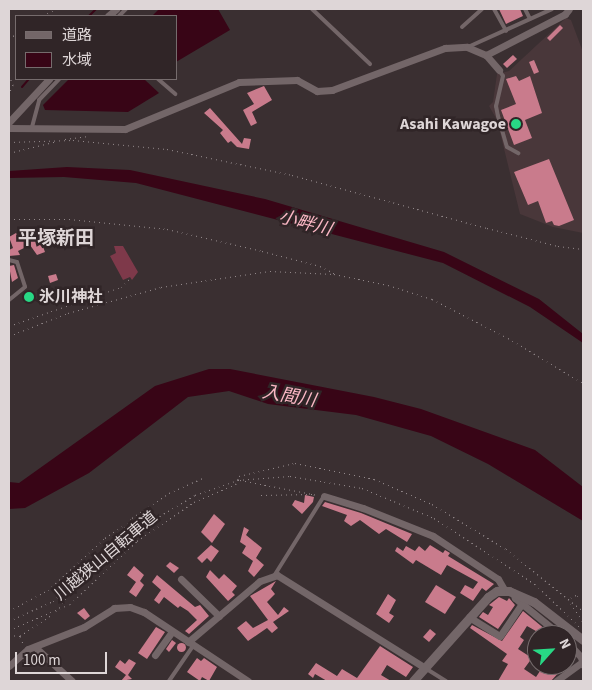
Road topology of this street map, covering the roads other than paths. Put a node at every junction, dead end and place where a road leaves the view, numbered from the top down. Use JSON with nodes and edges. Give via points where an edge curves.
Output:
{"nodes":[{"id":1,"x":312,"y":9,"type":"edge"},
{"id":2,"x":482,"y":9,"type":"edge"},
{"id":3,"x":494,"y":9,"type":"edge"},
{"id":4,"x":525,"y":9,"type":"edge"},
{"id":5,"x":552,"y":9,"type":"edge"},
{"id":6,"x":569,"y":9,"type":"edge"},
{"id":7,"x":530,"y":19,"type":"junction"},
{"id":8,"x":462,"y":27,"type":"dead end"},
{"id":9,"x":506,"y":31,"type":"junction"},
{"id":10,"x":467,"y":47,"type":"junction"},
{"id":11,"x":486,"y":55,"type":"junction"},
{"id":12,"x":370,"y":64,"type":"dead end"},
{"id":13,"x":499,"y":70,"type":"joint"},
{"id":14,"x":48,"y":80,"type":"edge"},
{"id":15,"x":58,"y":80,"type":"edge"},
{"id":16,"x":159,"y":80,"type":"edge"},
{"id":17,"x":175,"y":94,"type":"dead end"},
{"id":18,"x":9,"y":122,"type":"edge"},
{"id":19,"x":32,"y":127,"type":"junction"},
{"id":20,"x":9,"y":128,"type":"edge"},
{"id":21,"x":518,"y":153,"type":"dead end"},
{"id":22,"x":9,"y":260,"type":"edge"},
{"id":23,"x":9,"y":300,"type":"edge"},
{"id":24,"x":320,"y":495,"type":"joint"},
{"id":25,"x":274,"y":576,"type":"junction"},
{"id":26,"x":181,"y":579,"type":"dead end"},
{"id":27,"x":509,"y":592,"type":"junction"},
{"id":28,"x":522,"y":603,"type":"junction"},
{"id":29,"x":219,"y":616,"type":"junction"},
{"id":30,"x":469,"y":617,"type":"junction"},
{"id":31,"x":548,"y":625,"type":"edge"},
{"id":32,"x":172,"y":632,"type":"junction"},
{"id":33,"x":583,"y":640,"type":"edge"},
{"id":34,"x":191,"y":644,"type":"junction"},
{"id":35,"x":32,"y":648,"type":"junction"},
{"id":36,"x":577,"y":653,"type":"edge"},
{"id":37,"x":155,"y":655,"type":"dead end"},
{"id":38,"x":582,"y":664,"type":"edge"},
{"id":39,"x":9,"y":666,"type":"edge"},
{"id":40,"x":425,"y":668,"type":"junction"},
{"id":41,"x":72,"y":681,"type":"edge"},
{"id":42,"x":169,"y":681,"type":"edge"},
{"id":43,"x":248,"y":681,"type":"edge"},
{"id":44,"x":413,"y":681,"type":"edge"},
{"id":45,"x":446,"y":681,"type":"edge"},
{"id":46,"x":556,"y":681,"type":"edge"}],
"edges":[{"from":1,"to":12,"type":"lane"},
{"from":2,"to":8,"type":"lane"},
{"from":3,"to":9,"type":"lane"},
{"from":4,"to":7,"type":"lane"},
{"from":5,"to":7,"type":"lane"},
{"from":6,"to":11,"type":"street"},
{"from":7,"to":9,"type":"lane"},
{"from":9,"to":10,"type":"lane"},
{"from":10,"to":11,"type":"street"},
{"from":10,"to":19,"type":"street","via":[[445,48],[332,90],[317,91],[297,80],[239,82],[125,129]]},
{"from":11,"to":13,"type":"street"},
{"from":13,"to":21,"type":"lane","via":[[502,76],[496,106],[498,116],[507,147]]},
{"from":14,"to":18,"type":"street"},
{"from":15,"to":19,"type":"lane","via":[[39,100]]},
{"from":16,"to":17,"type":"lane"},
{"from":19,"to":20,"type":"street"},
{"from":22,"to":23,"type":"lane","via":[[16,262],[25,287]]},
{"from":24,"to":25,"type":"lane"},
{"from":24,"to":27,"type":"street","via":[[433,536],[498,579]]},
{"from":25,"to":29,"type":"street","via":[[260,581]]},
{"from":25,"to":40,"type":"street","via":[[283,578]]},
{"from":26,"to":29,"type":"street"},
{"from":27,"to":28,"type":"street"},
{"from":27,"to":30,"type":"street","via":[[492,594]]},
{"from":27,"to":33,"type":"street","via":[[545,609]]},
{"from":28,"to":30,"type":"street","via":[[500,636]]},
{"from":28,"to":31,"type":"street"},
{"from":29,"to":34,"type":"street"},
{"from":30,"to":40,"type":"street"},
{"from":32,"to":34,"type":"street"},
{"from":32,"to":35,"type":"street","via":[[144,612],[130,607],[114,608],[84,627]]},
{"from":32,"to":37,"type":"street"},
{"from":34,"to":42,"type":"lane"},
{"from":34,"to":43,"type":"street"},
{"from":35,"to":39,"type":"street"},
{"from":35,"to":41,"type":"street"},
{"from":36,"to":38,"type":"street"},
{"from":38,"to":46,"type":"street"},
{"from":40,"to":44,"type":"street"},
{"from":40,"to":45,"type":"lane"}]}
